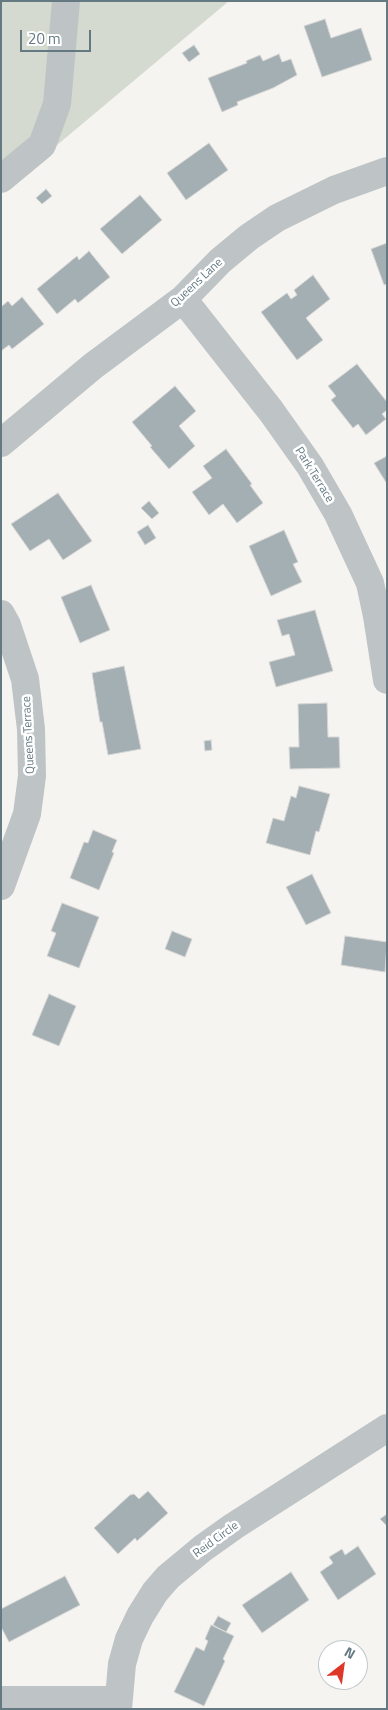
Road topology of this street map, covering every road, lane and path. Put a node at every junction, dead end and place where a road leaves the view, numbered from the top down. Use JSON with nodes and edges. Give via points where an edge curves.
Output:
{"nodes":[{"id":1,"x":66,"y":1,"type":"edge"},
{"id":2,"x":387,"y":171,"type":"edge"},
{"id":3,"x":1,"y":179,"type":"edge"},
{"id":4,"x":183,"y":298,"type":"junction"},
{"id":5,"x":1,"y":444,"type":"edge"},
{"id":6,"x":1,"y":614,"type":"edge"},
{"id":7,"x":387,"y":680,"type":"edge"},
{"id":8,"x":1,"y":886,"type":"edge"},
{"id":9,"x":387,"y":1428,"type":"edge"},
{"id":10,"x":1,"y":1700,"type":"edge"},
{"id":11,"x":118,"y":1704,"type":"edge"}],
"edges":[{"from":1,"to":3,"type":"street","via":[[57,104],[42,145]]},
{"from":2,"to":4,"type":"street","name":"Queens Lane","via":[[334,190],[277,218],[220,261]]},
{"from":4,"to":5,"type":"street","name":"Queens Lane","via":[[92,366]]},
{"from":4,"to":7,"type":"street","name":"Park Terrace","via":[[271,411],[310,466],[338,514],[370,583]]},
{"from":6,"to":8,"type":"street","name":"Queens Terrace","via":[[25,679],[32,776],[27,814]]},
{"from":9,"to":11,"type":"street","name":"Reid Circle","via":[[234,1526],[168,1577],[154,1592],[129,1639],[122,1664]]},
{"from":10,"to":11,"type":"street"}]}
